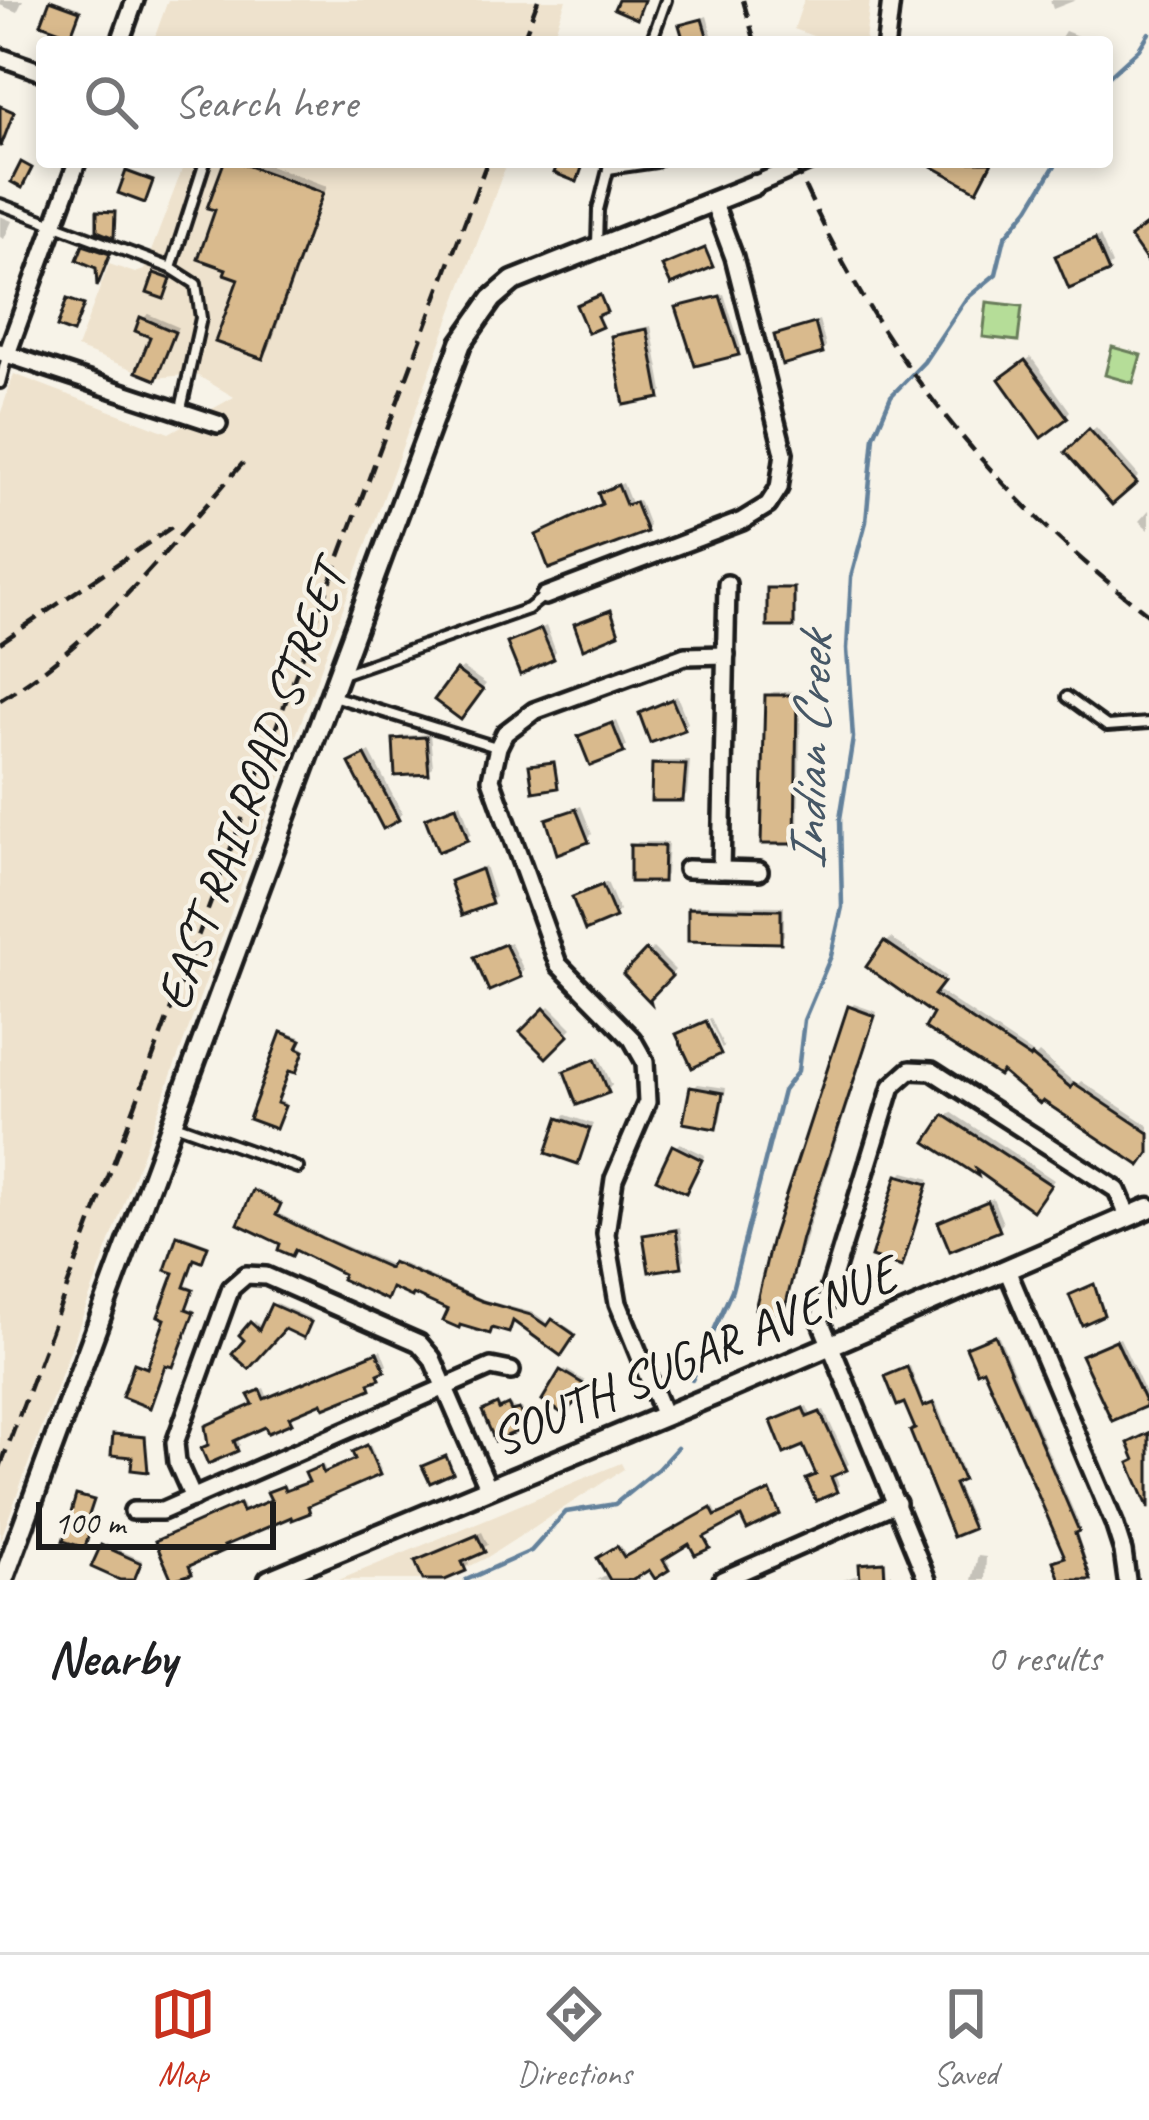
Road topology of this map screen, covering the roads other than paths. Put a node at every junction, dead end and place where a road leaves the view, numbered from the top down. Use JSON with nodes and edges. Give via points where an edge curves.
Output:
{"nodes":[{"id":1,"x":134,"y":0,"type":"edge"},
{"id":2,"x":666,"y":0,"type":"edge"},
{"id":3,"x":891,"y":0,"type":"edge"},
{"id":4,"x":122,"y":36,"type":"edge"},
{"id":5,"x":653,"y":36,"type":"edge"},
{"id":6,"x":887,"y":36,"type":"edge"},
{"id":7,"x":0,"y":57,"type":"edge"},
{"id":8,"x":36,"y":70,"type":"edge"},
{"id":9,"x":74,"y":168,"type":"edge"},
{"id":10,"x":203,"y":168,"type":"edge"},
{"id":11,"x":608,"y":168,"type":"edge"},
{"id":12,"x":793,"y":168,"type":"edge"},
{"id":13,"x":754,"y":185,"type":"joint"},
{"id":14,"x":713,"y":201,"type":"junction"},
{"id":15,"x":0,"y":204,"type":"edge"},
{"id":16,"x":54,"y":224,"type":"junction"},
{"id":17,"x":597,"y":245,"type":"junction"},
{"id":18,"x":171,"y":268,"type":"junction"},
{"id":19,"x":4,"y":353,"type":"edge"},
{"id":20,"x":0,"y":383,"type":"edge"},
{"id":21,"x":180,"y":412,"type":"junction"},
{"id":22,"x":218,"y":424,"type":"dead end"},
{"id":23,"x":727,"y":584,"type":"dead end"},
{"id":24,"x":544,"y":596,"type":"joint"},
{"id":25,"x":726,"y":655,"type":"junction"},
{"id":26,"x":338,"y":675,"type":"junction"},
{"id":27,"x":331,"y":695,"type":"junction"},
{"id":28,"x":1067,"y":698,"type":"dead end"},
{"id":29,"x":1149,"y":723,"type":"edge"},
{"id":30,"x":498,"y":747,"type":"junction"},
{"id":31,"x":687,"y":869,"type":"dead end"},
{"id":32,"x":721,"y":870,"type":"junction"},
{"id":33,"x":759,"y":871,"type":"dead end"},
{"id":34,"x":170,"y":1122,"type":"junction"},
{"id":35,"x":298,"y":1168,"type":"dead end"},
{"id":36,"x":1149,"y":1208,"type":"edge"},
{"id":37,"x":1129,"y":1216,"type":"junction"},
{"id":38,"x":1007,"y":1270,"type":"junction"},
{"id":39,"x":831,"y":1345,"type":"junction"},
{"id":40,"x":512,"y":1371,"type":"dead end"},
{"id":41,"x":445,"y":1386,"type":"junction"},
{"id":42,"x":664,"y":1416,"type":"junction"},
{"id":43,"x":488,"y":1487,"type":"junction"},
{"id":44,"x":193,"y":1498,"type":"junction"},
{"id":45,"x":897,"y":1503,"type":"junction"},
{"id":46,"x":133,"y":1511,"type":"dead end"},
{"id":47,"x":3,"y":1580,"type":"edge"},
{"id":48,"x":269,"y":1580,"type":"edge"},
{"id":49,"x":722,"y":1580,"type":"edge"},
{"id":50,"x":927,"y":1580,"type":"edge"},
{"id":51,"x":1127,"y":1580,"type":"edge"}],
"edges":[{"from":1,"to":4,"type":"street"},
{"from":2,"to":5,"type":"lane"},
{"from":3,"to":6,"type":"street"},
{"from":7,"to":8,"type":"street"},
{"from":9,"to":16,"type":"street"},
{"from":10,"to":18,"type":"lane"},
{"from":11,"to":17,"type":"lane"},
{"from":12,"to":13,"type":"street"},
{"from":13,"to":14,"type":"street","name":"EAST RAILROAD STREET"},
{"from":14,"to":17,"type":"street","name":"EAST RAILROAD STREET"},
{"from":14,"to":24,"type":"street","via":[[784,453],[779,488],[742,521]]},
{"from":15,"to":16,"type":"lane"},
{"from":16,"to":18,"type":"lane"},
{"from":16,"to":19,"type":"street"},
{"from":17,"to":26,"type":"street","name":"EAST RAILROAD STREET","via":[[513,281],[473,321]]},
{"from":18,"to":21,"type":"lane","via":[[196,284],[200,318]]},
{"from":19,"to":20,"type":"lane"},
{"from":19,"to":21,"type":"street"},
{"from":21,"to":22,"type":"street"},
{"from":23,"to":25,"type":"street"},
{"from":24,"to":26,"type":"lane","via":[[528,609]]},
{"from":25,"to":30,"type":"street","via":[[685,656],[534,711]]},
{"from":25,"to":32,"type":"street"},
{"from":26,"to":27,"type":"street","name":"EAST RAILROAD STREET"},
{"from":27,"to":30,"type":"lane"},
{"from":27,"to":34,"type":"street","name":"EAST RAILROAD STREET"},
{"from":28,"to":29,"type":"lane","via":[[1108,726]]},
{"from":30,"to":42,"type":"street","via":[[494,794],[548,946],[645,1062],[647,1102],[614,1179],[606,1234],[618,1303]]},
{"from":31,"to":32,"type":"street"},
{"from":32,"to":33,"type":"street"},
{"from":34,"to":35,"type":"lane"},
{"from":34,"to":47,"type":"street","name":"EAST RAILROAD STREET"},
{"from":36,"to":37,"type":"street","name":"SOUTH SUGAR AVENUE"},
{"from":37,"to":38,"type":"street","name":"SOUTH SUGAR AVENUE"},
{"from":37,"to":39,"type":"street","via":[[1117,1190],[932,1070],[910,1070],[892,1086],[820,1320]]},
{"from":38,"to":39,"type":"street","name":"SOUTH SUGAR AVENUE"},
{"from":38,"to":51,"type":"street","via":[[1114,1523]]},
{"from":39,"to":42,"type":"street","name":"SOUTH SUGAR AVENUE"},
{"from":39,"to":45,"type":"street"},
{"from":40,"to":41,"type":"street","via":[[491,1367]]},
{"from":41,"to":43,"type":"street"},
{"from":41,"to":44,"type":"street"},
{"from":41,"to":44,"type":"street","via":[[419,1343],[266,1276],[246,1275],[231,1288],[175,1443]]},
{"from":42,"to":43,"type":"street","name":"SOUTH SUGAR AVENUE"},
{"from":43,"to":48,"type":"street","name":"SOUTH SUGAR AVENUE"},
{"from":44,"to":46,"type":"street"},
{"from":45,"to":49,"type":"street"},
{"from":45,"to":50,"type":"street"}]}
